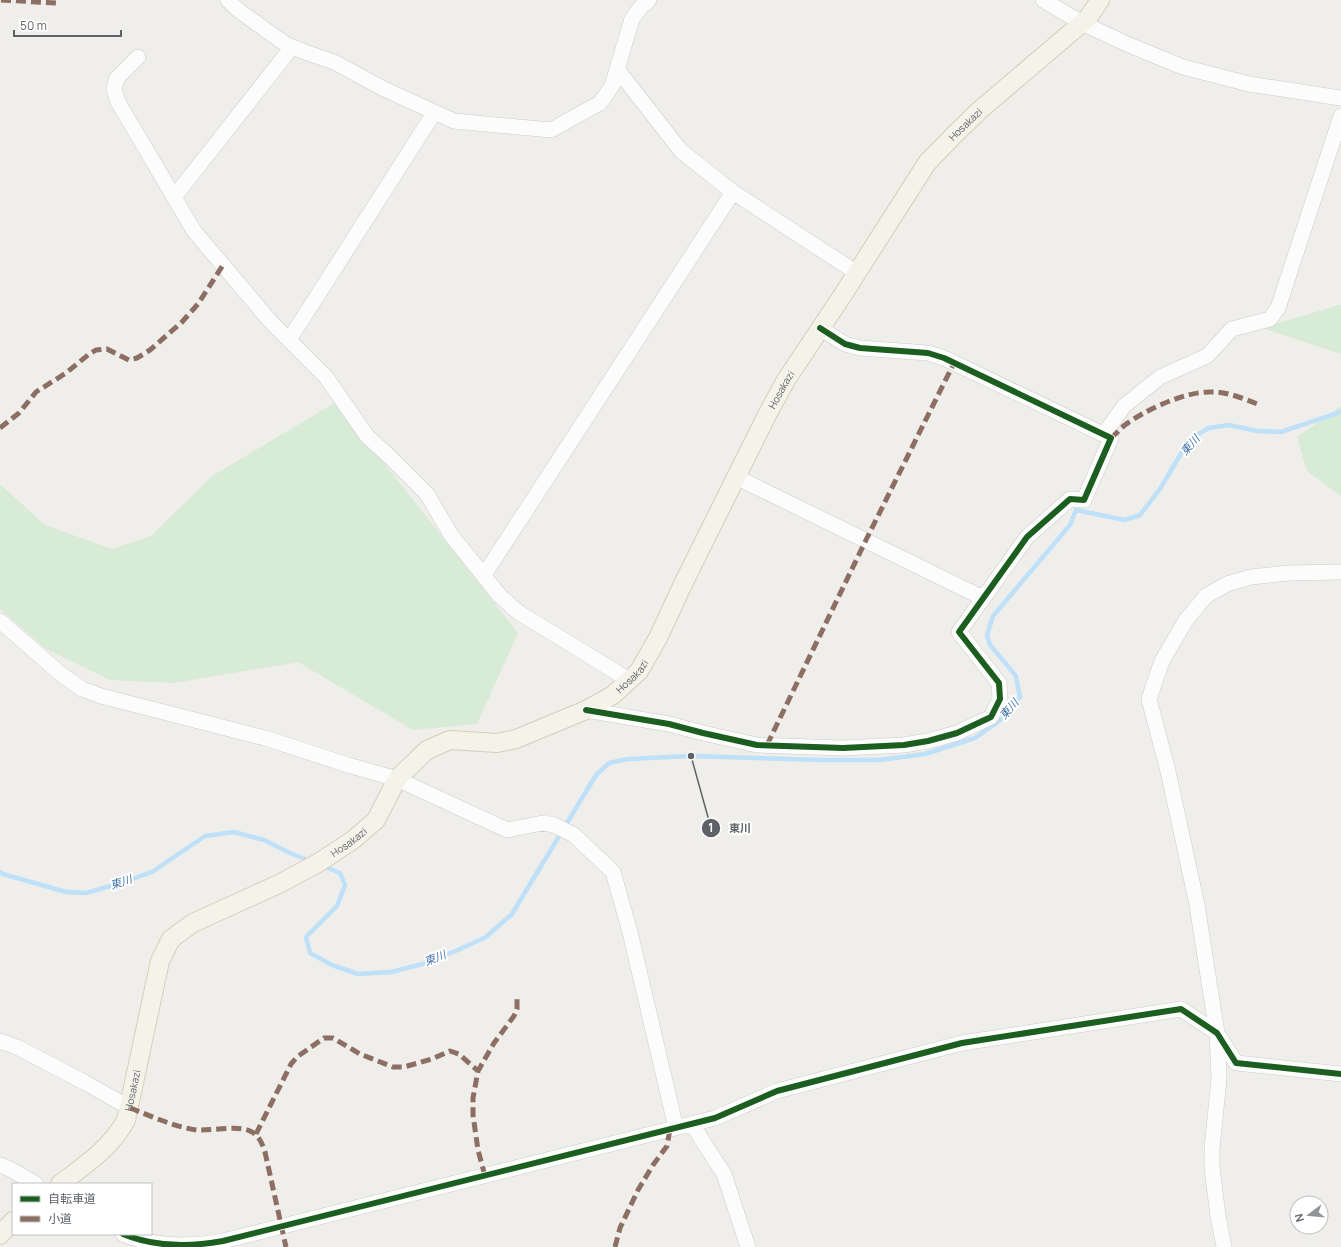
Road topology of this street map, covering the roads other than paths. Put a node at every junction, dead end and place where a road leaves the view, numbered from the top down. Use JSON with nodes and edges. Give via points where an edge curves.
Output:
{"nodes":[{"id":1,"x":228,"y":0,"type":"edge"},
{"id":2,"x":649,"y":0,"type":"edge"},
{"id":3,"x":1043,"y":0,"type":"edge"},
{"id":4,"x":1100,"y":0,"type":"edge"},
{"id":5,"x":1082,"y":23,"type":"junction"},
{"id":6,"x":292,"y":46,"type":"junction"},
{"id":7,"x":138,"y":57,"type":"dead end"},
{"id":8,"x":617,"y":69,"type":"junction"},
{"id":9,"x":1341,"y":98,"type":"edge"},
{"id":10,"x":434,"y":113,"type":"junction"},
{"id":11,"x":1341,"y":116,"type":"edge"},
{"id":12,"x":732,"y":192,"type":"junction"},
{"id":13,"x":174,"y":198,"type":"junction"},
{"id":14,"x":857,"y":274,"type":"junction"},
{"id":15,"x":820,"y":328,"type":"junction"},
{"id":16,"x":289,"y":340,"type":"junction"},
{"id":17,"x":1104,"y":434,"type":"junction"},
{"id":18,"x":736,"y":477,"type":"junction"},
{"id":19,"x":1341,"y":572,"type":"edge"},
{"id":20,"x":484,"y":575,"type":"junction"},
{"id":21,"x":984,"y":598,"type":"junction"},
{"id":22,"x":0,"y":621,"type":"edge"},
{"id":23,"x":629,"y":680,"type":"junction"},
{"id":24,"x":586,"y":710,"type":"junction"},
{"id":25,"x":397,"y":779,"type":"junction"},
{"id":26,"x":1217,"y":1033,"type":"junction"},
{"id":27,"x":0,"y":1041,"type":"edge"},
{"id":28,"x":1341,"y":1074,"type":"edge"},
{"id":29,"x":130,"y":1108,"type":"junction"},
{"id":30,"x":693,"y":1124,"type":"junction"},
{"id":31,"x":676,"y":1128,"type":"junction"},
{"id":32,"x":0,"y":1165,"type":"edge"},
{"id":33,"x":34,"y":1183,"type":"edge"},
{"id":34,"x":61,"y":1183,"type":"edge"},
{"id":35,"x":12,"y":1222,"type":"edge"},
{"id":36,"x":0,"y":1235,"type":"edge"},
{"id":37,"x":125,"y":1235,"type":"edge"},
{"id":38,"x":748,"y":1247,"type":"edge"},
{"id":39,"x":1224,"y":1247,"type":"edge"}],
"edges":[{"from":1,"to":6,"type":"street","via":[[263,29]]},
{"from":2,"to":8,"type":"street","via":[[632,19]]},
{"from":3,"to":5,"type":"street"},
{"from":4,"to":5,"type":"main road","name":"Hosakazi"},
{"from":5,"to":9,"type":"street","via":[[1183,67],[1249,84]]},
{"from":5,"to":14,"type":"main road","name":"Hosakazi","via":[[981,108],[927,163]]},
{"from":6,"to":10,"type":"street","via":[[334,62],[384,90]]},
{"from":6,"to":13,"type":"street"},
{"from":7,"to":13,"type":"street","via":[[116,78],[114,89],[118,102]]},
{"from":8,"to":10,"type":"street","via":[[612,86],[600,103],[551,130],[454,121]]},
{"from":8,"to":12,"type":"street","via":[[681,152]]},
{"from":10,"to":16,"type":"street"},
{"from":11,"to":17,"type":"street","via":[[1278,308],[1270,319],[1232,329],[1207,356],[1160,377],[1124,406]]},
{"from":12,"to":14,"type":"street"},
{"from":12,"to":20,"type":"street"},
{"from":13,"to":16,"type":"street","via":[[194,231]]},
{"from":14,"to":15,"type":"main road","name":"Hosakazi"},
{"from":15,"to":17,"type":"street","via":[[845,344],[860,348],[928,354],[944,358]]},
{"from":15,"to":18,"type":"main road","name":"Hosakazi","via":[[786,380]]},
{"from":16,"to":20,"type":"street","via":[[326,377],[367,436],[427,494],[451,535]]},
{"from":17,"to":21,"type":"street","via":[[1111,438],[1084,500],[1070,499],[1028,537]]},
{"from":18,"to":21,"type":"street"},
{"from":18,"to":23,"type":"main road","name":"Hosakazi","via":[[658,638],[639,671]]},
{"from":19,"to":26,"type":"street","via":[[1251,577],[1227,584],[1206,596],[1186,620],[1162,661],[1149,699],[1168,771],[1197,905]]},
{"from":20,"to":23,"type":"street","via":[[500,596],[518,612]]},
{"from":21,"to":24,"type":"street","via":[[960,632],[999,683],[1000,699],[991,717],[957,733],[904,745],[842,748],[757,745],[669,724]]},
{"from":22,"to":25,"type":"street","via":[[82,689],[266,738]]},
{"from":23,"to":24,"type":"main road","name":"Hosakazi","via":[[612,695]]},
{"from":24,"to":25,"type":"main road","name":"Hosakazi","via":[[516,739],[497,743],[450,740],[427,750]]},
{"from":25,"to":29,"type":"main road","name":"Hosakazi","via":[[376,820],[353,840],[312,866],[193,923],[171,939],[160,961]]},
{"from":25,"to":31,"type":"street","via":[[507,830],[544,823],[554,825],[574,835],[613,872],[630,932]]},
{"from":26,"to":28,"type":"street","via":[[1236,1063]]},
{"from":26,"to":30,"type":"street","via":[[1181,1009],[962,1043],[777,1091],[715,1118]]},
{"from":26,"to":39,"type":"street","via":[[1219,1079],[1212,1168]]},
{"from":27,"to":29,"type":"street","via":[[24,1050]]},
{"from":29,"to":34,"type":"main road","name":"Hosakazi","via":[[121,1130],[109,1145]]},
{"from":30,"to":31,"type":"street"},
{"from":30,"to":38,"type":"street","via":[[724,1174]]},
{"from":31,"to":37,"type":"street","via":[[205,1245],[169,1246]]},
{"from":32,"to":33,"type":"street"},
{"from":35,"to":36,"type":"main road"}]}
